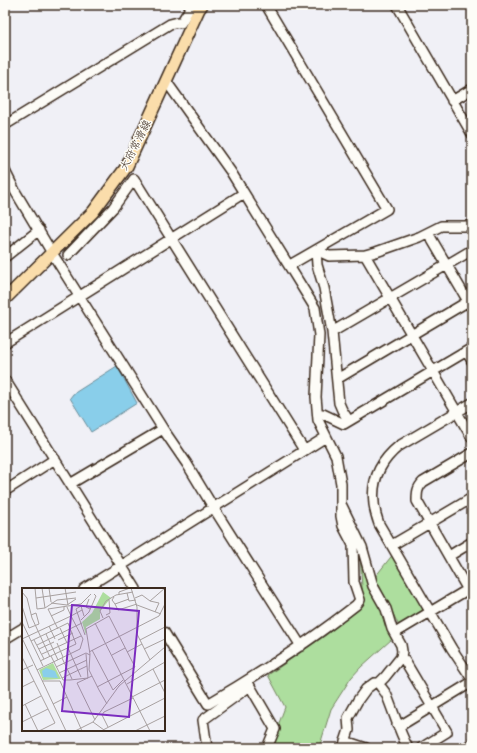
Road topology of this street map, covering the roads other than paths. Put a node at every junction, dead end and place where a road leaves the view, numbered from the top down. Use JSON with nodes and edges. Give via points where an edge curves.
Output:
{"nodes":[{"id":1,"x":192,"y":5,"type":"edge"},
{"id":2,"x":202,"y":5,"type":"edge"},
{"id":3,"x":266,"y":5,"type":"edge"},
{"id":4,"x":397,"y":5,"type":"edge"},
{"id":5,"x":166,"y":81,"type":"junction"},
{"id":6,"x":472,"y":89,"type":"edge"},
{"id":7,"x":452,"y":100,"type":"junction"},
{"id":8,"x":5,"y":125,"type":"edge"},
{"id":9,"x":472,"y":134,"type":"edge"},
{"id":10,"x":5,"y":171,"type":"edge"},
{"id":11,"x":244,"y":193,"type":"junction"},
{"id":12,"x":472,"y":226,"type":"edge"},
{"id":13,"x":39,"y":230,"type":"junction"},
{"id":14,"x":428,"y":233,"type":"junction"},
{"id":15,"x":171,"y":239,"type":"junction"},
{"id":16,"x":316,"y":250,"type":"junction"},
{"id":17,"x":472,"y":250,"type":"edge"},
{"id":18,"x":52,"y":253,"type":"junction"},
{"id":19,"x":68,"y":255,"type":"dead end"},
{"id":20,"x":365,"y":255,"type":"junction"},
{"id":21,"x":5,"y":257,"type":"edge"},
{"id":22,"x":290,"y":265,"type":"junction"},
{"id":23,"x":447,"y":265,"type":"junction"},
{"id":24,"x":80,"y":297,"type":"junction"},
{"id":25,"x":390,"y":298,"type":"junction"},
{"id":26,"x":5,"y":299,"type":"edge"},
{"id":27,"x":471,"y":303,"type":"edge"},
{"id":28,"x":332,"y":332,"type":"junction"},
{"id":29,"x":411,"y":335,"type":"junction"},
{"id":30,"x":5,"y":343,"type":"edge"},
{"id":31,"x":469,"y":350,"type":"edge"},
{"id":32,"x":472,"y":361,"type":"edge"},
{"id":33,"x":433,"y":371,"type":"junction"},
{"id":34,"x":337,"y":379,"type":"junction"},
{"id":35,"x":5,"y":380,"type":"edge"},
{"id":36,"x":472,"y":403,"type":"edge"},
{"id":37,"x":456,"y":412,"type":"junction"},
{"id":38,"x":318,"y":415,"type":"junction"},
{"id":39,"x":349,"y":421,"type":"junction"},
{"id":40,"x":163,"y":429,"type":"junction"},
{"id":41,"x":326,"y":437,"type":"junction"},
{"id":42,"x":472,"y":438,"type":"edge"},
{"id":43,"x":304,"y":450,"type":"junction"},
{"id":44,"x":470,"y":458,"type":"edge"},
{"id":45,"x":55,"y":459,"type":"junction"},
{"id":46,"x":70,"y":484,"type":"junction"},
{"id":47,"x":5,"y":491,"type":"edge"},
{"id":48,"x":472,"y":498,"type":"edge"},
{"id":49,"x":342,"y":505,"type":"junction"},
{"id":50,"x":212,"y":507,"type":"junction"},
{"id":51,"x":429,"y":523,"type":"junction"},
{"id":52,"x":472,"y":542,"type":"edge"},
{"id":53,"x":392,"y":545,"type":"junction"},
{"id":54,"x":448,"y":556,"type":"junction"},
{"id":55,"x":122,"y":565,"type":"junction"},
{"id":56,"x":86,"y":588,"type":"edge"},
{"id":57,"x":135,"y":588,"type":"edge"},
{"id":58,"x":471,"y":591,"type":"edge"},
{"id":59,"x":431,"y":611,"type":"junction"},
{"id":60,"x":22,"y":629,"type":"edge"},
{"id":61,"x":395,"y":633,"type":"junction"},
{"id":62,"x":165,"y":634,"type":"edge"},
{"id":63,"x":5,"y":639,"type":"edge"},
{"id":64,"x":301,"y":646,"type":"junction"},
{"id":65,"x":401,"y":657,"type":"junction"},
{"id":66,"x":472,"y":679,"type":"edge"},
{"id":67,"x":472,"y":682,"type":"edge"},
{"id":68,"x":248,"y":683,"type":"junction"},
{"id":69,"x":379,"y":683,"type":"junction"},
{"id":70,"x":432,"y":706,"type":"junction"},
{"id":71,"x":397,"y":725,"type":"junction"},
{"id":72,"x":472,"y":743,"type":"edge"},
{"id":73,"x":344,"y":745,"type":"edge"},
{"id":74,"x":207,"y":748,"type":"edge"},
{"id":75,"x":267,"y":748,"type":"edge"},
{"id":76,"x":366,"y":748,"type":"edge"},
{"id":77,"x":408,"y":748,"type":"edge"},
{"id":78,"x":421,"y":748,"type":"edge"},
{"id":79,"x":466,"y":748,"type":"edge"}],
"edges":[{"from":1,"to":8,"type":"street","via":[[181,23],[170,24]]},
{"from":2,"to":5,"type":"main road","name":"大府常滑線"},
{"from":3,"to":16,"type":"street","via":[[388,209]]},
{"from":4,"to":7,"type":"street"},
{"from":5,"to":11,"type":"street","via":[[232,172]]},
{"from":5,"to":18,"type":"main road","name":"大府常滑線","via":[[126,166],[93,212]]},
{"from":6,"to":7,"type":"street"},
{"from":7,"to":9,"type":"street"},
{"from":10,"to":13,"type":"street"},
{"from":11,"to":15,"type":"street"},
{"from":11,"to":22,"type":"street"},
{"from":12,"to":14,"type":"street","via":[[441,226]]},
{"from":13,"to":18,"type":"street"},
{"from":13,"to":21,"type":"street"},
{"from":14,"to":20,"type":"street"},
{"from":14,"to":23,"type":"street"},
{"from":15,"to":19,"type":"street","via":[[134,179],[108,214]]},
{"from":15,"to":24,"type":"street"},
{"from":15,"to":43,"type":"street"},
{"from":16,"to":20,"type":"street","via":[[329,256]]},
{"from":16,"to":22,"type":"street"},
{"from":16,"to":28,"type":"street","via":[[316,265],[324,288]]},
{"from":17,"to":23,"type":"street"},
{"from":18,"to":24,"type":"street"},
{"from":18,"to":26,"type":"main road","name":"大府常滑線"},
{"from":20,"to":25,"type":"street"},
{"from":22,"to":38,"type":"street","via":[[316,308],[319,335],[316,397]]},
{"from":23,"to":25,"type":"street"},
{"from":23,"to":27,"type":"street"},
{"from":24,"to":30,"type":"street"},
{"from":24,"to":40,"type":"street"},
{"from":25,"to":28,"type":"street"},
{"from":25,"to":29,"type":"street"},
{"from":27,"to":29,"type":"street"},
{"from":28,"to":34,"type":"street"},
{"from":29,"to":33,"type":"street"},
{"from":29,"to":34,"type":"street"},
{"from":31,"to":32,"type":"street"},
{"from":31,"to":33,"type":"street"},
{"from":33,"to":37,"type":"street"},
{"from":33,"to":39,"type":"street"},
{"from":34,"to":39,"type":"street","via":[[339,403]]},
{"from":35,"to":45,"type":"street"},
{"from":36,"to":37,"type":"street"},
{"from":37,"to":42,"type":"street"},
{"from":37,"to":53,"type":"street","via":[[399,446],[391,452],[381,467],[374,484],[374,504],[379,524]]},
{"from":38,"to":39,"type":"street","via":[[323,414],[344,424]]},
{"from":38,"to":41,"type":"street"},
{"from":40,"to":46,"type":"street"},
{"from":40,"to":50,"type":"street"},
{"from":41,"to":43,"type":"street"},
{"from":41,"to":49,"type":"street","via":[[336,456]]},
{"from":43,"to":50,"type":"street"},
{"from":44,"to":51,"type":"street","via":[[419,486],[417,501]]},
{"from":45,"to":46,"type":"street"},
{"from":45,"to":47,"type":"street"},
{"from":46,"to":55,"type":"street"},
{"from":48,"to":51,"type":"street"},
{"from":49,"to":61,"type":"street","via":[[362,547],[373,586],[386,609]]},
{"from":49,"to":64,"type":"street","via":[[343,526],[353,545],[354,582],[360,600]]},
{"from":50,"to":55,"type":"street"},
{"from":50,"to":64,"type":"street"},
{"from":51,"to":53,"type":"street"},
{"from":51,"to":54,"type":"street"},
{"from":52,"to":54,"type":"street"},
{"from":53,"to":59,"type":"street"},
{"from":54,"to":58,"type":"street"},
{"from":55,"to":56,"type":"street"},
{"from":55,"to":57,"type":"street"},
{"from":58,"to":59,"type":"street"},
{"from":59,"to":61,"type":"street"},
{"from":59,"to":66,"type":"street"},
{"from":60,"to":63,"type":"street"},
{"from":61,"to":65,"type":"street","via":[[401,645]]},
{"from":62,"to":68,"type":"street","via":[[208,704]]},
{"from":64,"to":68,"type":"street"},
{"from":65,"to":69,"type":"street"},
{"from":65,"to":70,"type":"street"},
{"from":67,"to":70,"type":"street"},
{"from":68,"to":74,"type":"street","via":[[203,720]]},
{"from":68,"to":75,"type":"street","via":[[275,729]]},
{"from":69,"to":71,"type":"street","via":[[386,693]]},
{"from":69,"to":73,"type":"street","via":[[366,690],[350,713],[349,730]]},
{"from":70,"to":71,"type":"street"},
{"from":70,"to":78,"type":"street","via":[[447,732]]},
{"from":71,"to":77,"type":"street"},
{"from":72,"to":79,"type":"street"},
{"from":73,"to":76,"type":"street"}]}
